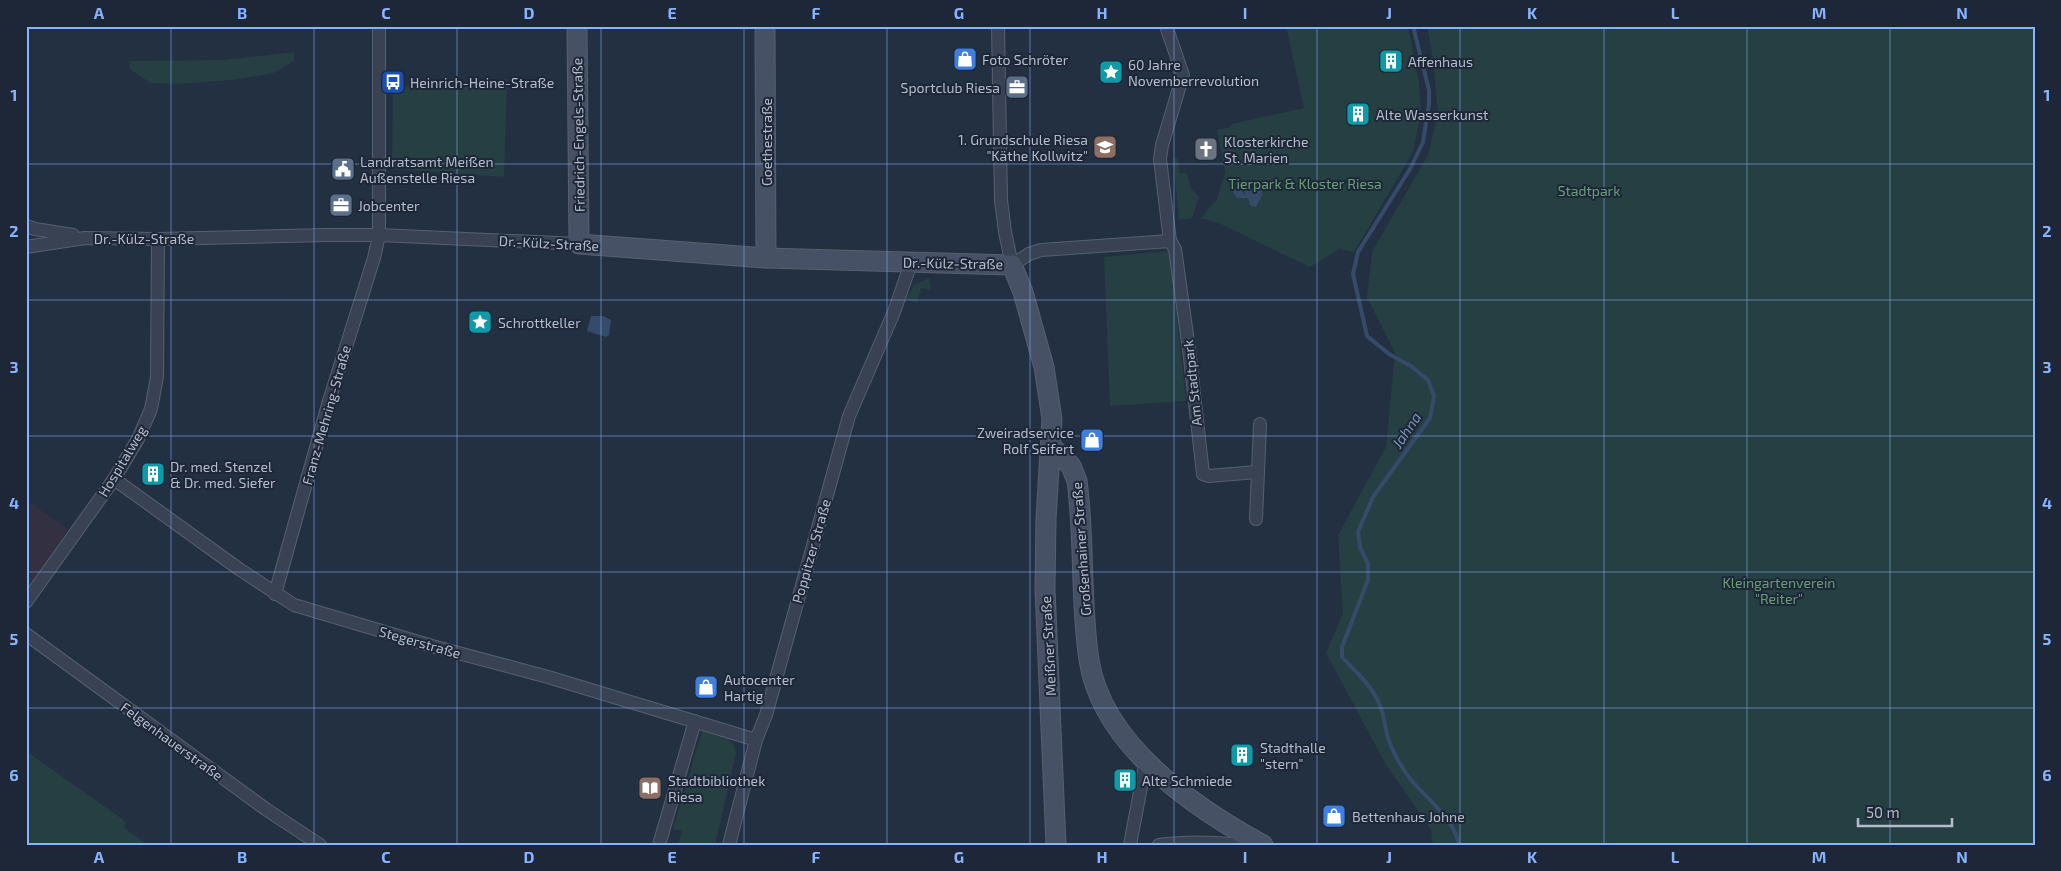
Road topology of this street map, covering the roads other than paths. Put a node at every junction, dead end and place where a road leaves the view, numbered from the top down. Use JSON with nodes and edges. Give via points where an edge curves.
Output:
{"nodes":[{"id":1,"x":379,"y":26,"type":"edge"},
{"id":2,"x":577,"y":26,"type":"edge"},
{"id":3,"x":765,"y":26,"type":"edge"},
{"id":4,"x":998,"y":26,"type":"edge"},
{"id":5,"x":1166,"y":26,"type":"edge"},
{"id":6,"x":26,"y":226,"type":"edge"},
{"id":7,"x":379,"y":235,"type":"junction"},
{"id":8,"x":86,"y":238,"type":"junction"},
{"id":9,"x":158,"y":239,"type":"junction"},
{"id":10,"x":1170,"y":241,"type":"junction"},
{"id":11,"x":579,"y":244,"type":"junction"},
{"id":12,"x":26,"y":247,"type":"edge"},
{"id":13,"x":766,"y":258,"type":"junction"},
{"id":14,"x":911,"y":263,"type":"junction"},
{"id":15,"x":1012,"y":265,"type":"junction"},
{"id":16,"x":1260,"y":424,"type":"dead end"},
{"id":17,"x":1052,"y":447,"type":"junction"},
{"id":18,"x":1257,"y":472,"type":"junction"},
{"id":19,"x":114,"y":479,"type":"junction"},
{"id":20,"x":1256,"y":519,"type":"dead end"},
{"id":21,"x":275,"y":594,"type":"junction"},
{"id":22,"x":26,"y":602,"type":"edge"},
{"id":23,"x":26,"y":634,"type":"edge"},
{"id":24,"x":695,"y":721,"type":"junction"},
{"id":25,"x":756,"y":740,"type":"junction"},
{"id":26,"x":1146,"y":760,"type":"junction"},
{"id":27,"x":320,"y":845,"type":"edge"},
{"id":28,"x":658,"y":845,"type":"edge"},
{"id":29,"x":729,"y":845,"type":"edge"},
{"id":30,"x":1056,"y":845,"type":"edge"},
{"id":31,"x":1130,"y":845,"type":"edge"},
{"id":32,"x":1159,"y":845,"type":"edge"},
{"id":33,"x":1242,"y":845,"type":"edge"},
{"id":34,"x":1263,"y":845,"type":"edge"}],
"edges":[{"from":1,"to":7,"type":"street"},
{"from":2,"to":11,"type":"main road","name":"Friedrich-Engels-Straße"},
{"from":3,"to":13,"type":"main road","name":"Goethestraße"},
{"from":4,"to":15,"type":"street","via":[[1001,200]]},
{"from":5,"to":10,"type":"street","via":[[1183,75],[1160,158]]},
{"from":6,"to":8,"type":"street","name":"Dr.-Külz-Straße"},
{"from":7,"to":9,"type":"street","name":"Dr.-Külz-Straße"},
{"from":7,"to":11,"type":"street","name":"Dr.-Külz-Straße"},
{"from":7,"to":21,"type":"street","name":"Franz-Mehring-Straße"},
{"from":8,"to":9,"type":"street","name":"Dr.-Külz-Straße"},
{"from":8,"to":12,"type":"street","name":"Dr.-Külz-Straße"},
{"from":9,"to":19,"type":"street","name":"Hospitalweg","via":[[157,377],[151,408],[138,439]]},
{"from":10,"to":15,"type":"street","via":[[1041,250]]},
{"from":10,"to":18,"type":"street","name":"Am Stadtpark","via":[[1175,249],[1190,349],[1202,474]]},
{"from":11,"to":13,"type":"main road","name":"Dr.-Külz-Straße"},
{"from":13,"to":14,"type":"main road","name":"Dr.-Külz-Straße"},
{"from":14,"to":15,"type":"main road","name":"Dr.-Külz-Straße"},
{"from":14,"to":25,"type":"street","name":"Poppitzer Straße","via":[[894,312],[849,416],[766,715]]},
{"from":15,"to":17,"type":"main road","via":[[1044,367],[1052,419]]},
{"from":16,"to":18,"type":"street"},
{"from":17,"to":26,"type":"main road","name":"Großenhainer Straße","via":[[1071,466],[1077,481],[1092,676],[1104,708]]},
{"from":17,"to":30,"type":"main road","name":"Meißner Straße","via":[[1045,589]]},
{"from":18,"to":20,"type":"street"},
{"from":19,"to":21,"type":"street","name":"Stegerstraße"},
{"from":19,"to":22,"type":"street","name":"Hospitalweg"},
{"from":21,"to":24,"type":"street","name":"Stegerstraße","via":[[311,611]]},
{"from":23,"to":27,"type":"street","name":"Felgenhauerstraße"},
{"from":24,"to":25,"type":"street","name":"Stegerstraße"},
{"from":24,"to":28,"type":"street"},
{"from":25,"to":29,"type":"street","name":"Poppitzer Straße"},
{"from":26,"to":31,"type":"street"},
{"from":26,"to":34,"type":"main road","name":"Großenhainer Straße","via":[[1182,795]]},
{"from":32,"to":33,"type":"street","via":[[1178,842]]}]}
